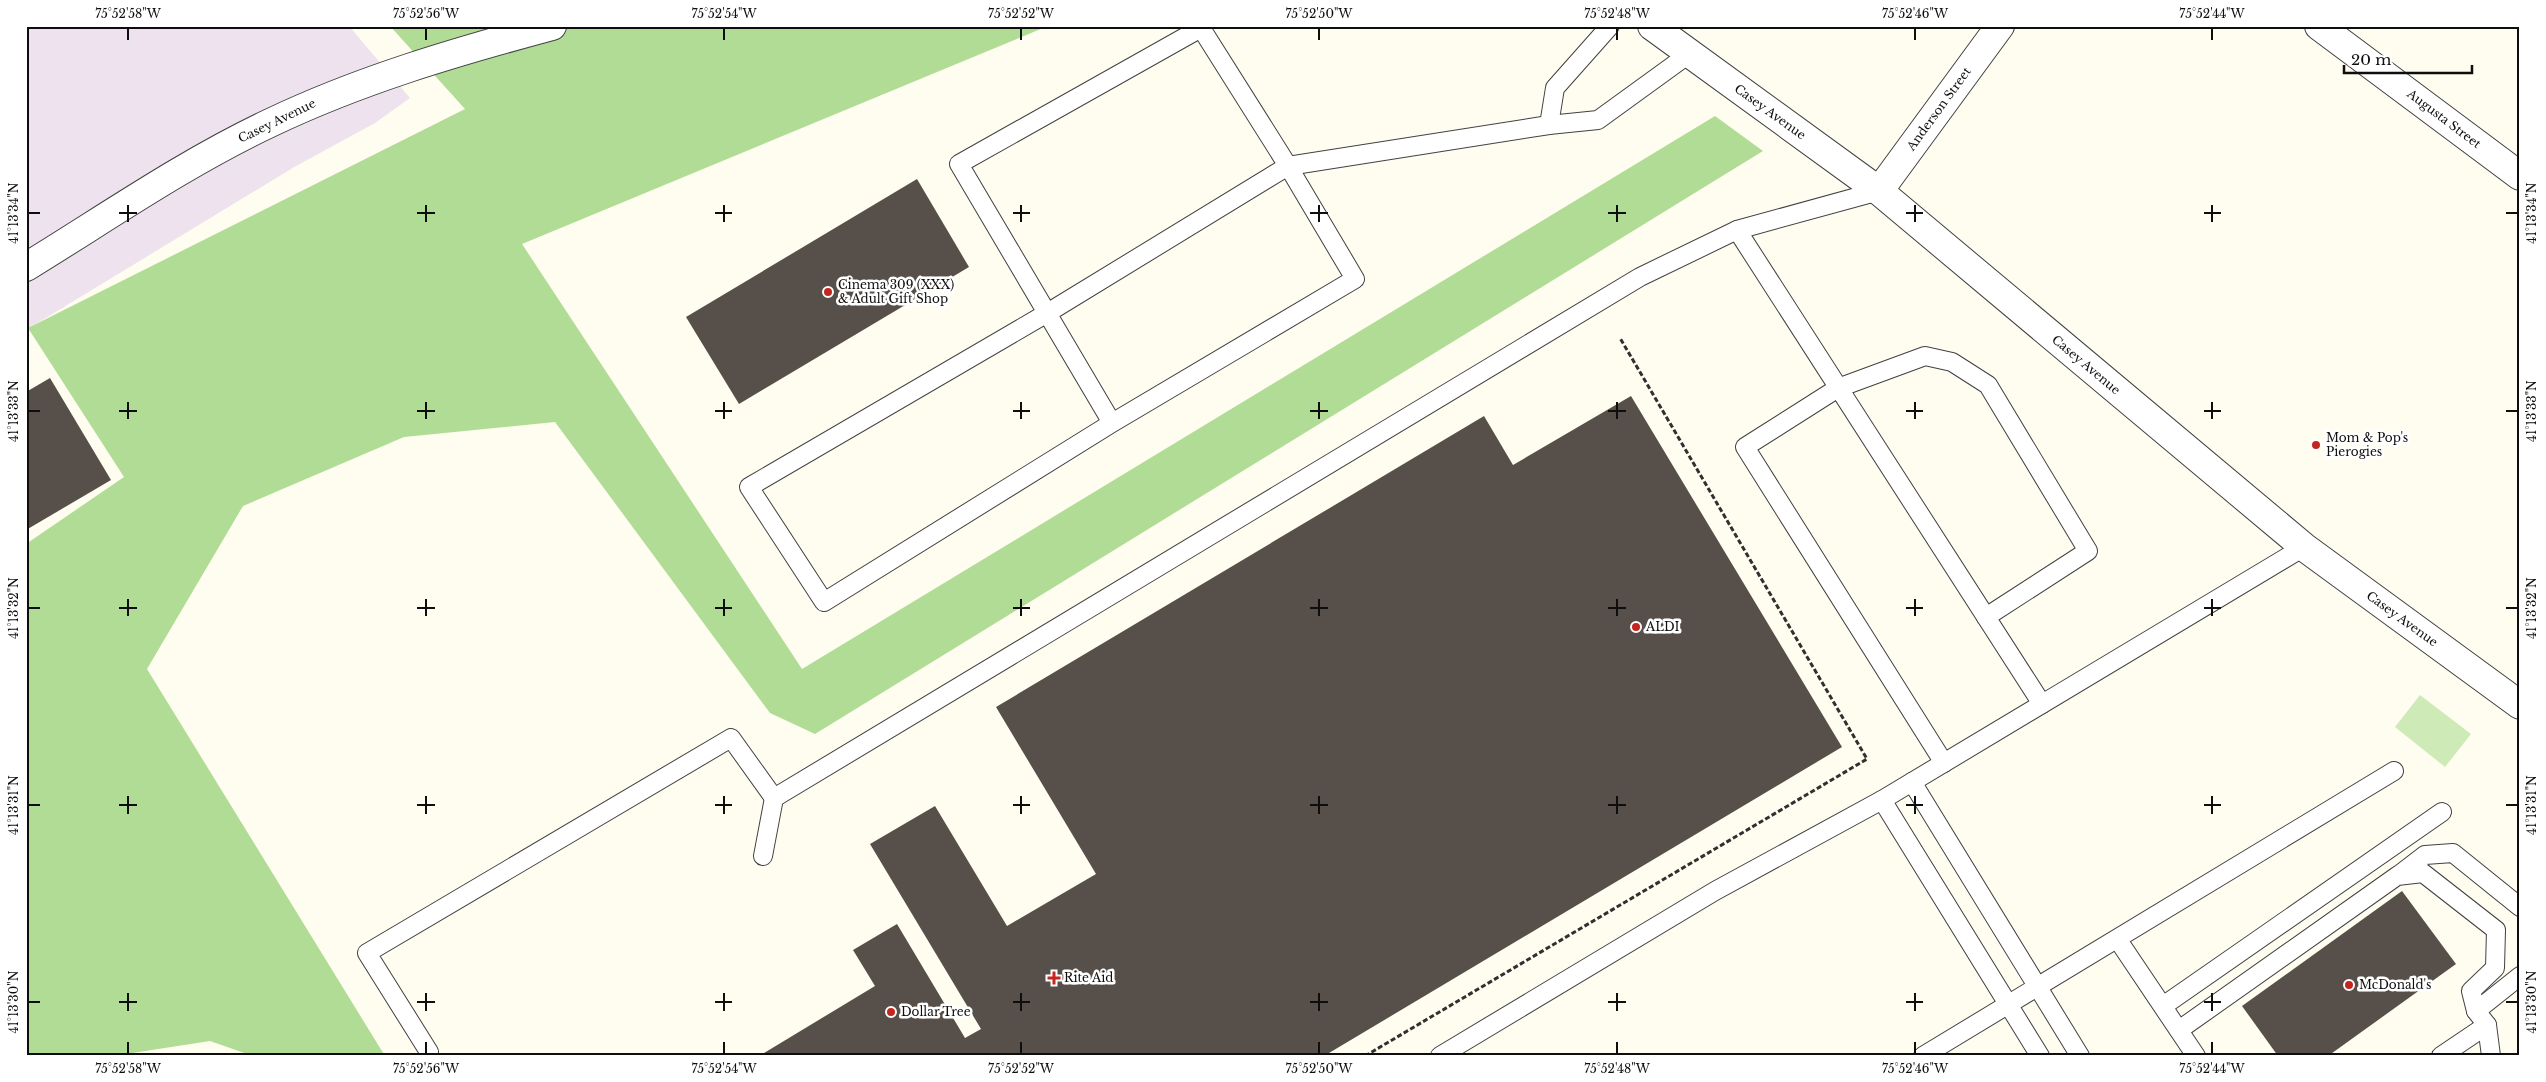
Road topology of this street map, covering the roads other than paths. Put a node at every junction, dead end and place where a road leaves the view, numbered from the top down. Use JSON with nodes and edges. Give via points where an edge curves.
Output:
{"nodes":[{"id":1,"x":552,"y":26,"type":"edge"},
{"id":2,"x":1610,"y":26,"type":"edge"},
{"id":3,"x":1652,"y":26,"type":"edge"},
{"id":4,"x":2000,"y":26,"type":"edge"},
{"id":5,"x":2319,"y":26,"type":"edge"},
{"id":6,"x":1689,"y":54,"type":"junction"},
{"id":7,"x":1549,"y":125,"type":"junction"},
{"id":8,"x":1288,"y":166,"type":"junction"},
{"id":9,"x":2520,"y":176,"type":"edge"},
{"id":10,"x":1879,"y":191,"type":"junction"},
{"id":11,"x":1737,"y":230,"type":"junction"},
{"id":12,"x":26,"y":267,"type":"edge"},
{"id":13,"x":1049,"y":312,"type":"junction"},
{"id":14,"x":1838,"y":388,"type":"junction"},
{"id":15,"x":1112,"y":423,"type":"junction"},
{"id":16,"x":2304,"y":547,"type":"junction"},
{"id":17,"x":1986,"y":617,"type":"junction"},
{"id":18,"x":2042,"y":704,"type":"junction"},
{"id":19,"x":2519,"y":704,"type":"edge"},
{"id":20,"x":1944,"y":763,"type":"junction"},
{"id":21,"x":2394,"y":771,"type":"dead end"},
{"id":22,"x":1912,"y":782,"type":"junction"},
{"id":23,"x":774,"y":798,"type":"junction"},
{"id":24,"x":1882,"y":800,"type":"junction"},
{"id":25,"x":2442,"y":812,"type":"dead end"},
{"id":26,"x":762,"y":856,"type":"dead end"},
{"id":27,"x":2397,"y":876,"type":"junction"},
{"id":28,"x":2520,"y":908,"type":"edge"},
{"id":29,"x":2118,"y":940,"type":"junction"},
{"id":30,"x":2520,"y":976,"type":"edge"},
{"id":31,"x":2037,"y":986,"type":"junction"},
{"id":32,"x":2008,"y":1004,"type":"junction"},
{"id":33,"x":2163,"y":1006,"type":"junction"},
{"id":34,"x":2476,"y":1011,"type":"junction"},
{"id":35,"x":2487,"y":1025,"type":"junction"},
{"id":36,"x":2179,"y":1030,"type":"junction"},
{"id":37,"x":429,"y":1052,"type":"dead end"},
{"id":38,"x":1440,"y":1056,"type":"edge"},
{"id":39,"x":1923,"y":1056,"type":"edge"},
{"id":40,"x":2040,"y":1056,"type":"edge"},
{"id":41,"x":2080,"y":1056,"type":"edge"},
{"id":42,"x":2196,"y":1056,"type":"edge"},
{"id":43,"x":2441,"y":1056,"type":"edge"},
{"id":44,"x":2491,"y":1056,"type":"edge"}],
"edges":[{"from":1,"to":12,"type":"street","name":"Casey Avenue","via":[[434,59],[338,93],[269,123]]},
{"from":2,"to":7,"type":"lane","via":[[1555,88]]},
{"from":3,"to":6,"type":"street","name":"Casey Avenue"},
{"from":4,"to":10,"type":"street","name":"Anderson Street"},
{"from":5,"to":9,"type":"street","name":"Augusta Street"},
{"from":6,"to":7,"type":"lane","via":[[1598,120]]},
{"from":6,"to":10,"type":"street","name":"Casey Avenue"},
{"from":7,"to":8,"type":"lane"},
{"from":8,"to":13,"type":"lane"},
{"from":8,"to":13,"type":"lane","via":[[1201,28],[959,164]]},
{"from":8,"to":15,"type":"lane","via":[[1355,279]]},
{"from":10,"to":11,"type":"lane"},
{"from":10,"to":16,"type":"street","name":"Casey Avenue"},
{"from":11,"to":14,"type":"lane"},
{"from":11,"to":23,"type":"lane","via":[[1640,277]]},
{"from":13,"to":15,"type":"lane"},
{"from":13,"to":15,"type":"lane","via":[[749,487],[824,602]]},
{"from":14,"to":17,"type":"lane"},
{"from":14,"to":17,"type":"lane","via":[[1926,356],[1952,362],[1988,385],[2088,551]]},
{"from":14,"to":20,"type":"lane","via":[[1745,447]]},
{"from":16,"to":18,"type":"lane"},
{"from":16,"to":19,"type":"street","name":"Casey Avenue"},
{"from":17,"to":18,"type":"lane"},
{"from":18,"to":20,"type":"lane"},
{"from":20,"to":22,"type":"lane"},
{"from":21,"to":29,"type":"lane"},
{"from":22,"to":24,"type":"lane"},
{"from":22,"to":31,"type":"lane"},
{"from":23,"to":26,"type":"lane"},
{"from":23,"to":37,"type":"lane","via":[[731,738],[367,953]]},
{"from":24,"to":32,"type":"lane"},
{"from":24,"to":38,"type":"lane","via":[[1715,891]]},
{"from":25,"to":33,"type":"lane"},
{"from":27,"to":28,"type":"lane","via":[[2426,855],[2453,853]]},
{"from":27,"to":34,"type":"lane","via":[[2423,873],[2496,930],[2495,968],[2471,991]]},
{"from":27,"to":36,"type":"lane"},
{"from":29,"to":31,"type":"lane"},
{"from":29,"to":33,"type":"lane"},
{"from":30,"to":34,"type":"lane"},
{"from":31,"to":32,"type":"lane"},
{"from":31,"to":41,"type":"lane"},
{"from":32,"to":39,"type":"lane"},
{"from":32,"to":40,"type":"lane"},
{"from":33,"to":36,"type":"lane"},
{"from":34,"to":35,"type":"lane"},
{"from":35,"to":43,"type":"lane"},
{"from":35,"to":44,"type":"lane"},
{"from":36,"to":42,"type":"lane"}]}
